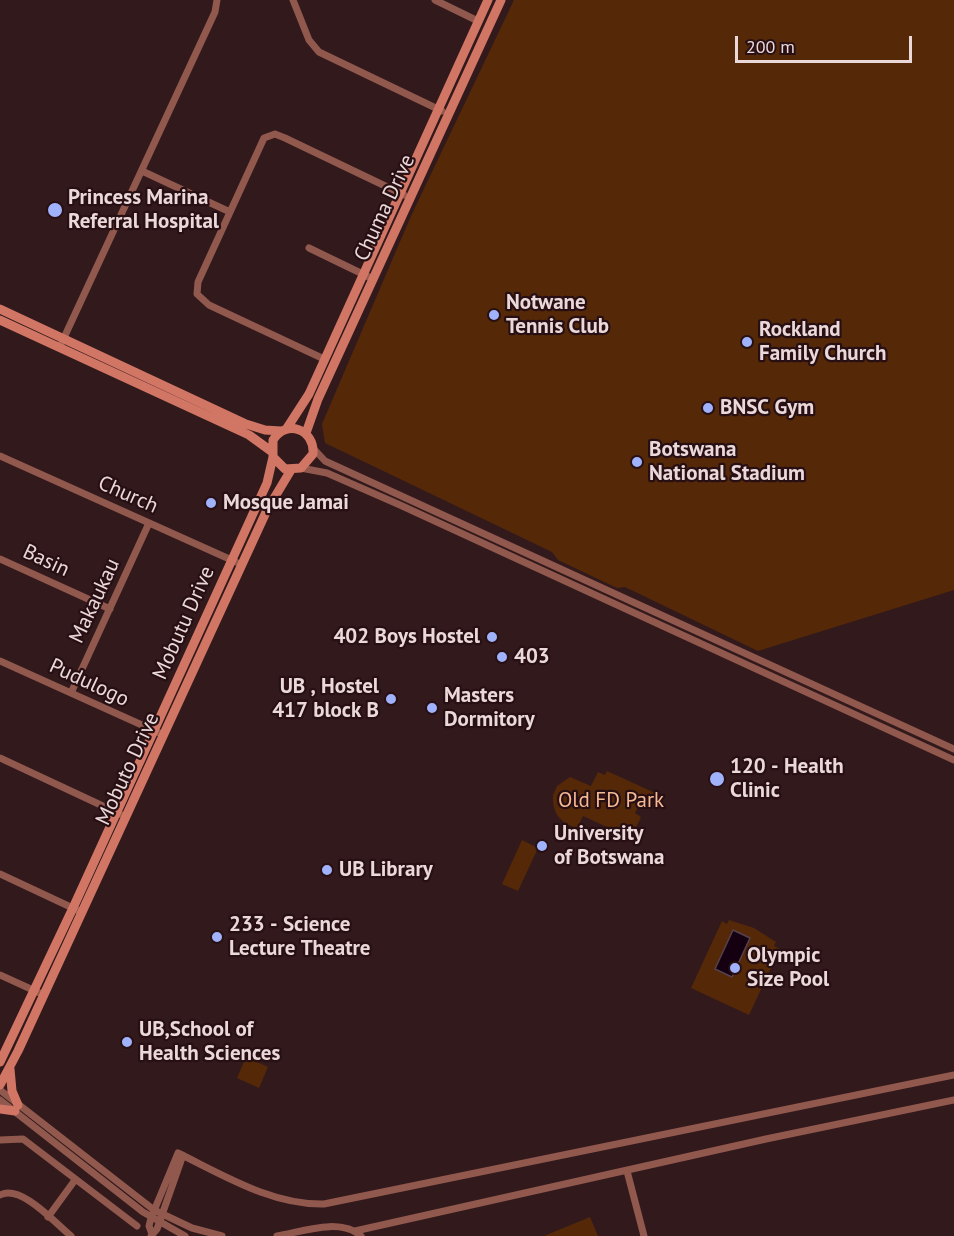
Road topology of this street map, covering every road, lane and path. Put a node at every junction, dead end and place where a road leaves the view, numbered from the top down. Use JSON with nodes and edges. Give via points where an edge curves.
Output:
{"nodes":[{"id":1,"x":217,"y":0,"type":"edge"},
{"id":2,"x":293,"y":0,"type":"edge"},
{"id":3,"x":435,"y":0,"type":"edge"},
{"id":4,"x":488,"y":0,"type":"edge"},
{"id":5,"x":501,"y":0,"type":"edge"},
{"id":6,"x":478,"y":21,"type":"junction"},
{"id":7,"x":437,"y":109,"type":"junction"},
{"id":8,"x":448,"y":114,"type":"junction"},
{"id":9,"x":142,"y":171,"type":"junction"},
{"id":10,"x":400,"y":193,"type":"junction"},
{"id":11,"x":410,"y":198,"type":"junction"},
{"id":12,"x":230,"y":212,"type":"junction"},
{"id":13,"x":309,"y":248,"type":"dead end"},
{"id":14,"x":363,"y":274,"type":"junction"},
{"id":15,"x":373,"y":279,"type":"junction"},
{"id":16,"x":0,"y":309,"type":"edge"},
{"id":17,"x":0,"y":320,"type":"edge"},
{"id":18,"x":62,"y":342,"type":"junction"},
{"id":19,"x":324,"y":359,"type":"junction"},
{"id":20,"x":284,"y":430,"type":"junction"},
{"id":21,"x":306,"y":433,"type":"junction"},
{"id":22,"x":313,"y":448,"type":"junction"},
{"id":23,"x":272,"y":454,"type":"junction"},
{"id":24,"x":0,"y":456,"type":"edge"},
{"id":25,"x":301,"y":468,"type":"junction"},
{"id":26,"x":291,"y":470,"type":"junction"},
{"id":27,"x":149,"y":523,"type":"junction"},
{"id":28,"x":0,"y":558,"type":"edge"},
{"id":29,"x":232,"y":561,"type":"junction"},
{"id":30,"x":242,"y":565,"type":"junction"},
{"id":31,"x":110,"y":609,"type":"junction"},
{"id":32,"x":0,"y":661,"type":"edge"},
{"id":33,"x":71,"y":693,"type":"junction"},
{"id":34,"x":828,"y":694,"type":"junction"},
{"id":35,"x":825,"y":702,"type":"junction"},
{"id":36,"x":159,"y":733,"type":"junction"},
{"id":37,"x":929,"y":738,"type":"junction"},
{"id":38,"x":925,"y":747,"type":"junction"},
{"id":39,"x":954,"y":749,"type":"edge"},
{"id":40,"x":0,"y":758,"type":"edge"},
{"id":41,"x":954,"y":760,"type":"edge"},
{"id":42,"x":122,"y":814,"type":"junction"},
{"id":43,"x":0,"y":874,"type":"edge"},
{"id":44,"x":78,"y":910,"type":"junction"},
{"id":45,"x":0,"y":975,"type":"edge"},
{"id":46,"x":39,"y":993,"type":"junction"},
{"id":47,"x":0,"y":1062,"type":"edge"},
{"id":48,"x":10,"y":1066,"type":"junction"},
{"id":49,"x":954,"y":1075,"type":"edge"},
{"id":50,"x":0,"y":1085,"type":"edge"},
{"id":51,"x":0,"y":1090,"type":"edge"},
{"id":52,"x":0,"y":1100,"type":"edge"},
{"id":53,"x":954,"y":1100,"type":"edge"},
{"id":54,"x":16,"y":1108,"type":"junction"},
{"id":55,"x":0,"y":1109,"type":"edge"},
{"id":56,"x":0,"y":1140,"type":"edge"},
{"id":57,"x":181,"y":1154,"type":"junction"},
{"id":58,"x":627,"y":1171,"type":"junction"},
{"id":59,"x":75,"y":1180,"type":"junction"},
{"id":60,"x":0,"y":1195,"type":"edge"},
{"id":61,"x":154,"y":1210,"type":"junction"},
{"id":62,"x":162,"y":1215,"type":"junction"},
{"id":63,"x":48,"y":1217,"type":"junction"},
{"id":64,"x":151,"y":1218,"type":"junction"},
{"id":65,"x":159,"y":1223,"type":"junction"},
{"id":66,"x":137,"y":1226,"type":"dead end"},
{"id":67,"x":358,"y":1234,"type":"edge"},
{"id":68,"x":151,"y":1235,"type":"edge"},
{"id":69,"x":71,"y":1236,"type":"edge"},
{"id":70,"x":185,"y":1236,"type":"edge"},
{"id":71,"x":222,"y":1236,"type":"edge"},
{"id":72,"x":277,"y":1236,"type":"edge"},
{"id":73,"x":644,"y":1236,"type":"edge"}],
"edges":[{"from":1,"to":9,"type":"street"},
{"from":2,"to":7,"type":"street","via":[[309,40],[319,52]]},
{"from":3,"to":6,"type":"street"},
{"from":4,"to":6,"type":"main road","name":"Chuma Drive"},
{"from":5,"to":8,"type":"main road","name":"Chuma Drive"},
{"from":6,"to":7,"type":"main road","name":"Chuma Drive"},
{"from":7,"to":8,"type":"street"},
{"from":7,"to":10,"type":"main road","name":"Chuma Drive"},
{"from":8,"to":11,"type":"main road","name":"Chuma Drive"},
{"from":9,"to":12,"type":"street"},
{"from":9,"to":18,"type":"street"},
{"from":10,"to":11,"type":"street"},
{"from":10,"to":12,"type":"street","via":[[275,134],[264,138]]},
{"from":10,"to":14,"type":"main road","name":"Chuma Drive"},
{"from":11,"to":15,"type":"main road","name":"Chuma Drive"},
{"from":12,"to":19,"type":"street","via":[[198,282],[197,294],[209,305]]},
{"from":13,"to":14,"type":"street"},
{"from":14,"to":15,"type":"street"},
{"from":14,"to":19,"type":"main road","name":"Chuma Drive"},
{"from":15,"to":21,"type":"main road","name":"Chuma Drive"},
{"from":16,"to":18,"type":"main road"},
{"from":17,"to":18,"type":"main road"},
{"from":18,"to":20,"type":"main road","via":[[246,424]]},
{"from":18,"to":23,"type":"main road","via":[[249,435]]},
{"from":19,"to":20,"type":"main road","name":"Chuma Drive","via":[[300,410]]},
{"from":20,"to":21,"type":"main road","via":[[294,428]]},
{"from":20,"to":23,"type":"main road","via":[[273,440]]},
{"from":21,"to":22,"type":"main road"},
{"from":22,"to":25,"type":"main road","via":[[310,459]]},
{"from":22,"to":34,"type":"street","via":[[325,462]]},
{"from":23,"to":26,"type":"main road","via":[[280,466]]},
{"from":23,"to":29,"type":"main road","name":"Mobutu Drive","via":[[267,483]]},
{"from":24,"to":27,"type":"street","name":"Church"},
{"from":25,"to":26,"type":"main road"},
{"from":25,"to":35,"type":"street","via":[[327,473],[390,500]]},
{"from":26,"to":30,"type":"main road","name":"Mobuto Drive","via":[[274,496]]},
{"from":27,"to":29,"type":"street","name":"Church"},
{"from":27,"to":31,"type":"street","name":"Makaukau"},
{"from":28,"to":31,"type":"street","name":"Basin"},
{"from":29,"to":30,"type":"street","name":"Church"},
{"from":29,"to":36,"type":"main road","name":"Mobutu Drive"},
{"from":30,"to":36,"type":"main road","name":"Mobuto Drive"},
{"from":31,"to":33,"type":"street","name":"Makaukau"},
{"from":32,"to":33,"type":"street","name":"Pudulogo"},
{"from":33,"to":36,"type":"street","name":"Pudulogo"},
{"from":34,"to":35,"type":"street"},
{"from":34,"to":37,"type":"street"},
{"from":35,"to":38,"type":"street"},
{"from":36,"to":42,"type":"main road","name":"Mobutu Drive"},
{"from":37,"to":38,"type":"street"},
{"from":37,"to":39,"type":"street"},
{"from":38,"to":41,"type":"street"},
{"from":40,"to":42,"type":"street"},
{"from":42,"to":44,"type":"main road","name":"Mobutu Drive"},
{"from":43,"to":44,"type":"street"},
{"from":44,"to":46,"type":"main road","name":"Mobutu Drive"},
{"from":45,"to":46,"type":"street"},
{"from":46,"to":47,"type":"main road","name":"Mobutu Drive"},
{"from":46,"to":48,"type":"main road"},
{"from":48,"to":50,"type":"main road"},
{"from":48,"to":54,"type":"main road"},
{"from":49,"to":57,"type":"street","via":[[324,1204],[271,1197]]},
{"from":51,"to":54,"type":"street"},
{"from":52,"to":54,"type":"street"},
{"from":53,"to":58,"type":"street"},
{"from":54,"to":55,"type":"main road"},
{"from":54,"to":61,"type":"street"},
{"from":54,"to":64,"type":"street"},
{"from":56,"to":59,"type":"street","via":[[23,1139]]},
{"from":57,"to":61,"type":"street"},
{"from":57,"to":62,"type":"street"},
{"from":58,"to":67,"type":"street"},
{"from":58,"to":73,"type":"street"},
{"from":59,"to":63,"type":"street"},
{"from":59,"to":66,"type":"street"},
{"from":60,"to":63,"type":"street","via":[[9,1191],[22,1195]]},
{"from":61,"to":62,"type":"street"},
{"from":61,"to":64,"type":"street"},
{"from":62,"to":65,"type":"street"},
{"from":62,"to":71,"type":"street"},
{"from":63,"to":69,"type":"street"},
{"from":64,"to":65,"type":"street"},
{"from":64,"to":68,"type":"street"},
{"from":65,"to":68,"type":"street"},
{"from":65,"to":70,"type":"street"},
{"from":67,"to":72,"type":"street","via":[[333,1226]]}]}
